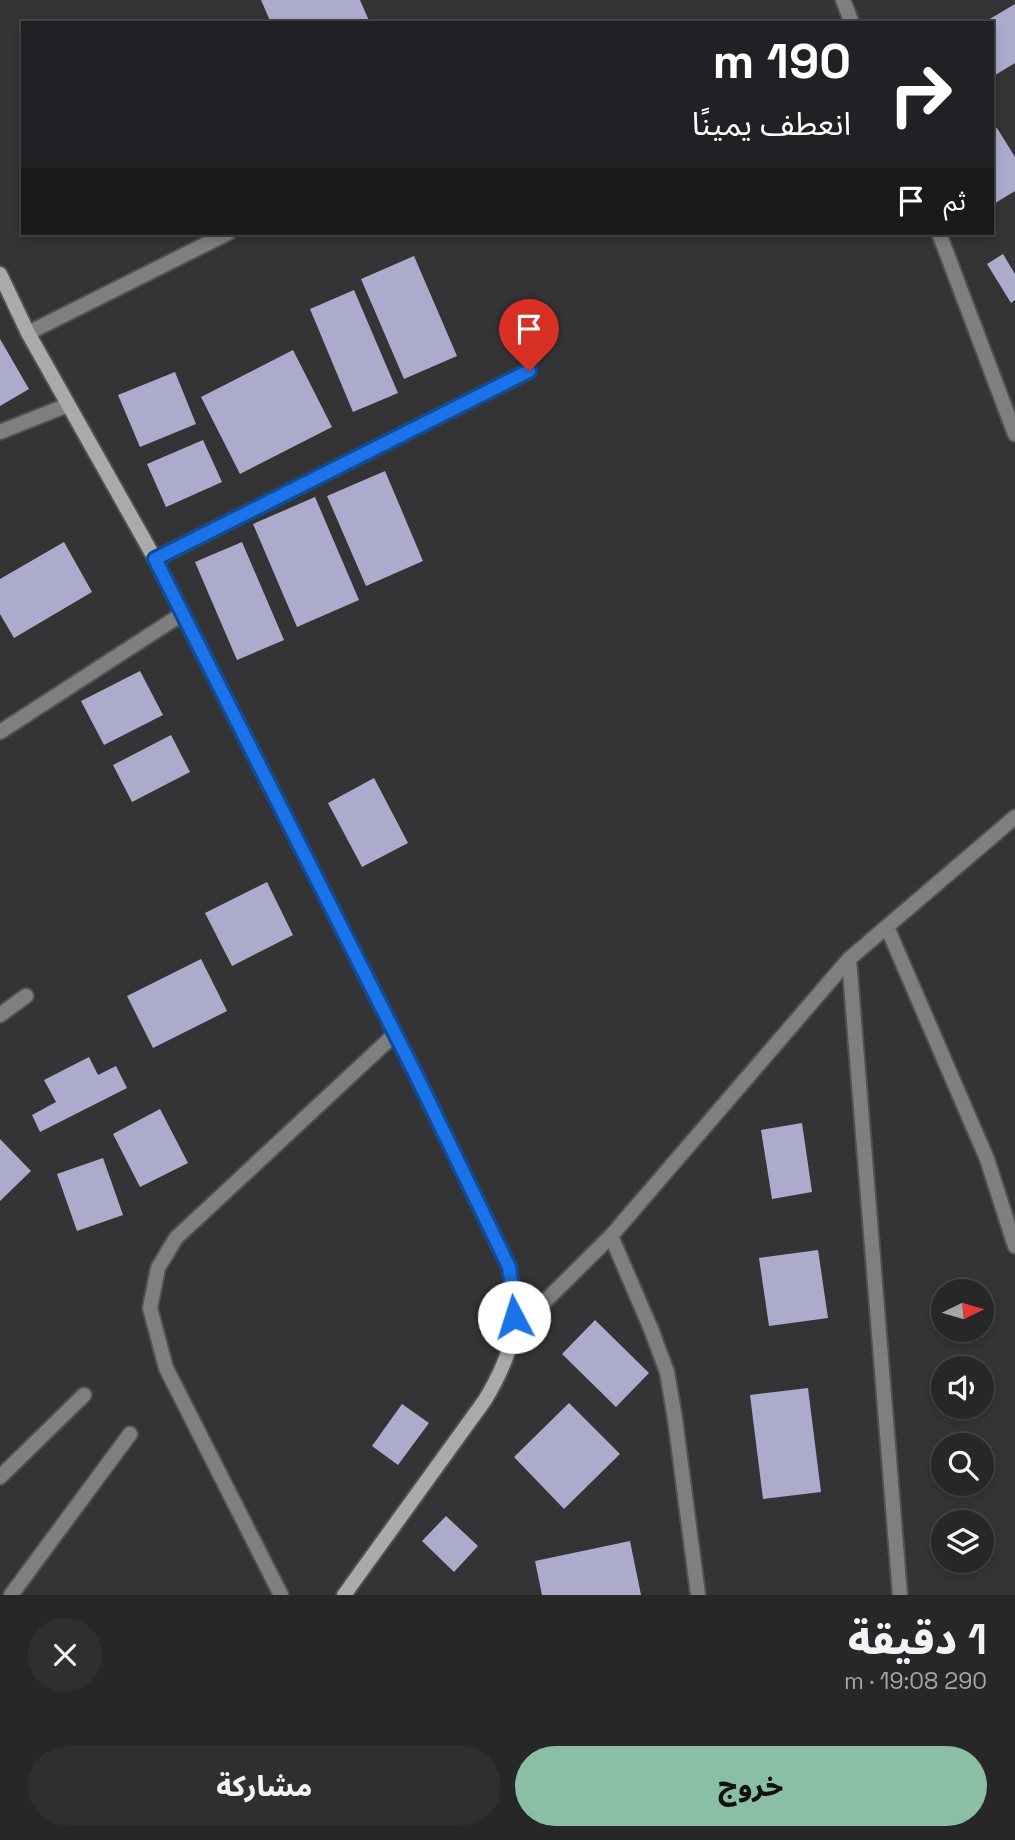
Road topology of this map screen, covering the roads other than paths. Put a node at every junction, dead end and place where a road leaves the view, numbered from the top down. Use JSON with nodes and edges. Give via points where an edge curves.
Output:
{"nodes":[{"id":1,"x":843,"y":0,"type":"edge"},
{"id":2,"x":851,"y":21,"type":"edge"},
{"id":3,"x":224,"y":235,"type":"edge"},
{"id":4,"x":940,"y":235,"type":"edge"},
{"id":5,"x":0,"y":274,"type":"edge"},
{"id":6,"x":28,"y":333,"type":"junction"},
{"id":7,"x":529,"y":371,"type":"dead end"},
{"id":8,"x":68,"y":405,"type":"junction"},
{"id":9,"x":0,"y":432,"type":"edge"},
{"id":10,"x":1015,"y":434,"type":"edge"},
{"id":11,"x":155,"y":559,"type":"junction"},
{"id":12,"x":182,"y":614,"type":"junction"},
{"id":13,"x":0,"y":732,"type":"edge"},
{"id":14,"x":1015,"y":817,"type":"edge"},
{"id":15,"x":887,"y":927,"type":"junction"},
{"id":16,"x":849,"y":959,"type":"junction"},
{"id":17,"x":26,"y":996,"type":"dead end"},
{"id":18,"x":0,"y":1015,"type":"edge"},
{"id":19,"x":394,"y":1035,"type":"junction"},
{"id":20,"x":611,"y":1236,"type":"junction"},
{"id":21,"x":1015,"y":1246,"type":"edge"},
{"id":22,"x":514,"y":1332,"type":"junction"},
{"id":23,"x":84,"y":1395,"type":"dead end"},
{"id":24,"x":130,"y":1434,"type":"dead end"},
{"id":25,"x":0,"y":1477,"type":"edge"},
{"id":26,"x":11,"y":1595,"type":"edge"},
{"id":27,"x":281,"y":1595,"type":"edge"},
{"id":28,"x":344,"y":1595,"type":"edge"},
{"id":29,"x":698,"y":1595,"type":"edge"},
{"id":30,"x":900,"y":1595,"type":"edge"}],
"edges":[{"from":1,"to":2,"type":"street"},
{"from":3,"to":6,"type":"street"},
{"from":4,"to":10,"type":"street"},
{"from":5,"to":6,"type":"street"},
{"from":6,"to":8,"type":"street"},
{"from":7,"to":11,"type":"street"},
{"from":8,"to":9,"type":"street"},
{"from":8,"to":11,"type":"street"},
{"from":11,"to":12,"type":"street"},
{"from":12,"to":13,"type":"street"},
{"from":12,"to":19,"type":"street"},
{"from":14,"to":15,"type":"street"},
{"from":15,"to":16,"type":"street"},
{"from":15,"to":21,"type":"street","via":[[987,1159]]},
{"from":16,"to":20,"type":"street"},
{"from":16,"to":30,"type":"street"},
{"from":17,"to":18,"type":"street"},
{"from":19,"to":22,"type":"street","via":[[509,1267]]},
{"from":19,"to":27,"type":"street","via":[[176,1238],[158,1268],[150,1308],[166,1368]]},
{"from":20,"to":22,"type":"street"},
{"from":20,"to":29,"type":"street","via":[[667,1372]]},
{"from":22,"to":28,"type":"street","via":[[504,1369],[485,1400]]},
{"from":23,"to":25,"type":"street"},
{"from":24,"to":26,"type":"street"}]}
